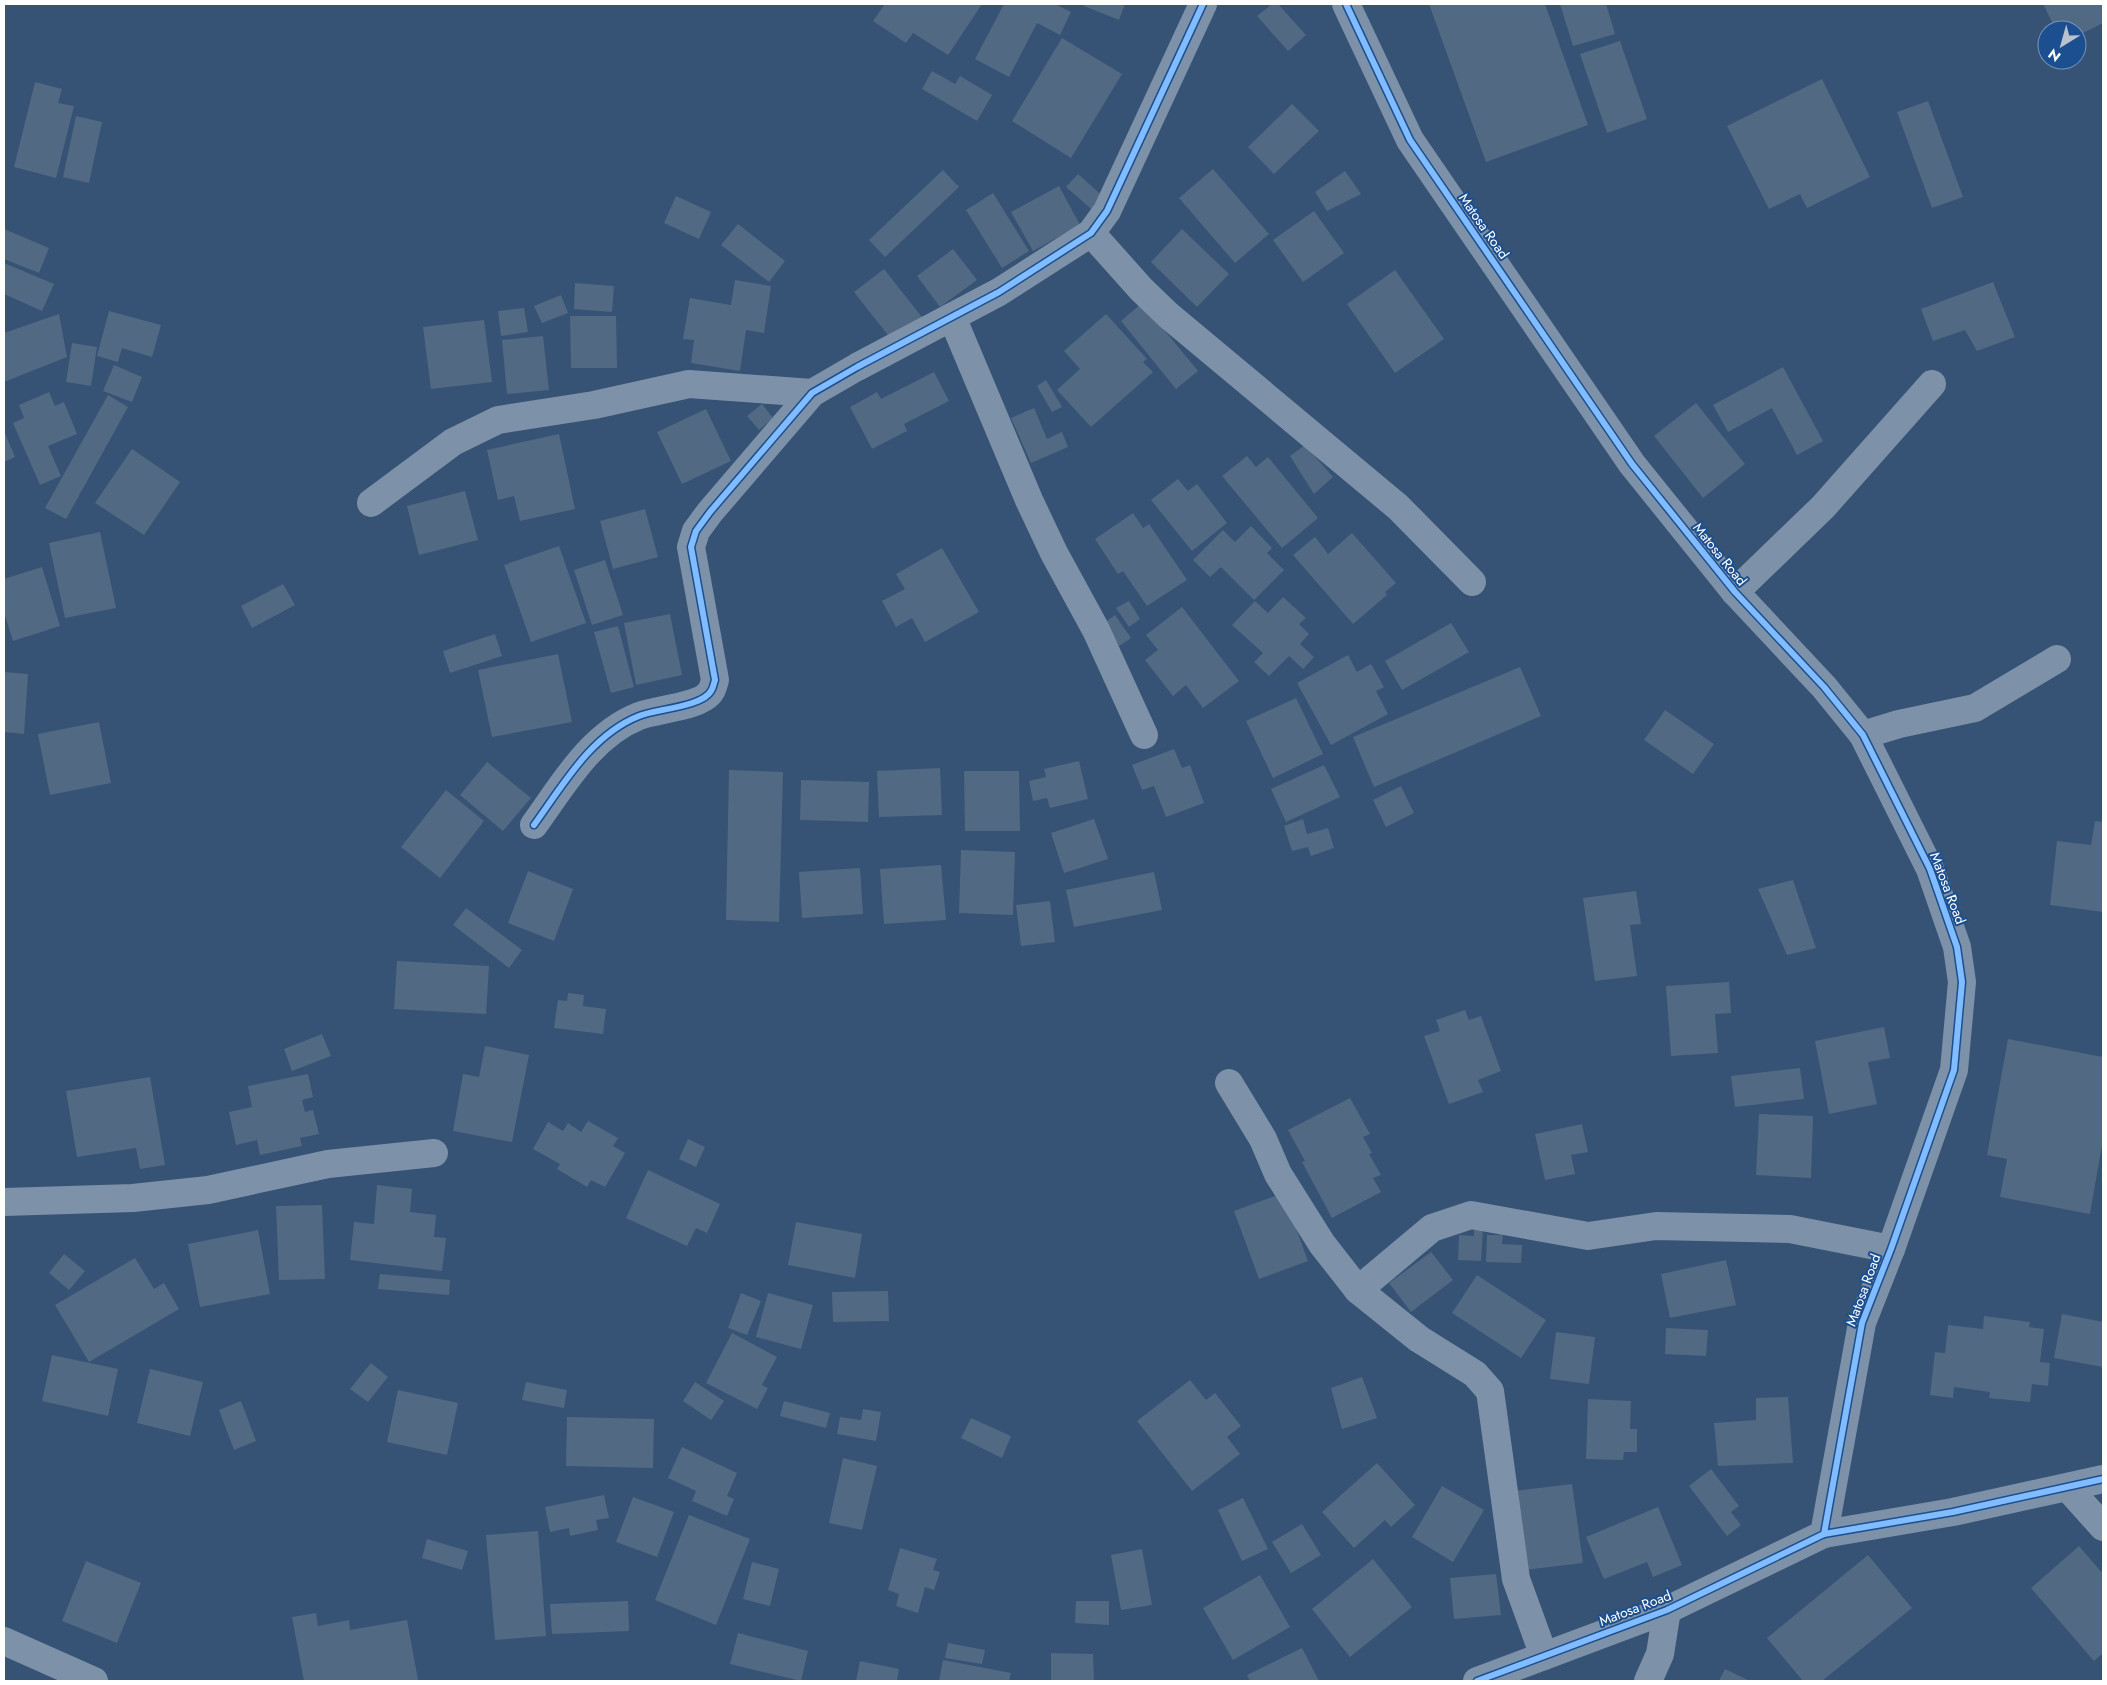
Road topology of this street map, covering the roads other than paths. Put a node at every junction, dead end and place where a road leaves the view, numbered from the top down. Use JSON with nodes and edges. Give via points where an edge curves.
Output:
{"nodes":[{"id":1,"x":1203,"y":4,"type":"edge"},
{"id":2,"x":1346,"y":4,"type":"edge"},
{"id":3,"x":1091,"y":233,"type":"junction"},
{"id":4,"x":952,"y":317,"type":"junction"},
{"id":5,"x":1932,"y":384,"type":"dead end"},
{"id":6,"x":812,"y":393,"type":"junction"},
{"id":7,"x":371,"y":503,"type":"dead end"},
{"id":8,"x":1472,"y":582,"type":"dead end"},
{"id":9,"x":1735,"y":592,"type":"junction"},
{"id":10,"x":2057,"y":658,"type":"dead end"},
{"id":11,"x":1144,"y":735,"type":"dead end"},
{"id":12,"x":1863,"y":735,"type":"junction"},
{"id":13,"x":534,"y":825,"type":"dead end"},
{"id":14,"x":1229,"y":1083,"type":"dead end"},
{"id":15,"x":434,"y":1154,"type":"dead end"},
{"id":16,"x":4,"y":1202,"type":"edge"},
{"id":17,"x":1891,"y":1249,"type":"junction"},
{"id":18,"x":1358,"y":1290,"type":"junction"},
{"id":19,"x":2103,"y":1479,"type":"edge"},
{"id":20,"x":2068,"y":1488,"type":"junction"},
{"id":21,"x":2103,"y":1526,"type":"edge"},
{"id":22,"x":1824,"y":1534,"type":"junction"},
{"id":23,"x":1667,"y":1610,"type":"junction"},
{"id":24,"x":4,"y":1642,"type":"edge"},
{"id":25,"x":1544,"y":1656,"type":"junction"},
{"id":26,"x":94,"y":1681,"type":"edge"},
{"id":27,"x":1477,"y":1681,"type":"edge"},
{"id":28,"x":1648,"y":1681,"type":"edge"}],
"edges":[{"from":1,"to":3,"type":"street","via":[[1107,211]]},
{"from":2,"to":9,"type":"street","name":"Matosa Road","via":[[1410,140],[1632,464]]},
{"from":3,"to":4,"type":"street","via":[[999,292]]},
{"from":3,"to":8,"type":"street","via":[[1168,315],[1398,507]]},
{"from":4,"to":6,"type":"street"},
{"from":4,"to":11,"type":"street","via":[[1029,500],[1096,630]]},
{"from":5,"to":9,"type":"street","via":[[1823,506]]},
{"from":6,"to":7,"type":"street","via":[[690,384],[594,405],[498,420],[453,442]]},
{"from":6,"to":13,"type":"street","via":[[696,531],[691,547],[715,680],[710,692],[701,700],[640,715],[614,728],[585,757]]},
{"from":9,"to":12,"type":"street","name":"Matosa Road","via":[[1824,687]]},
{"from":10,"to":12,"type":"street","via":[[1975,708]]},
{"from":12,"to":17,"type":"street","name":"Matosa Road","via":[[1930,869],[1957,948],[1962,982],[1954,1070]]},
{"from":14,"to":18,"type":"street","via":[[1263,1139],[1278,1174],[1322,1244]]},
{"from":15,"to":16,"type":"street","via":[[328,1164],[208,1190],[133,1198]]},
{"from":17,"to":18,"type":"street","via":[[1790,1229],[1656,1226],[1588,1236],[1471,1215],[1432,1228]]},
{"from":17,"to":22,"type":"street","name":"Matosa Road","via":[[1862,1323]]},
{"from":18,"to":25,"type":"street","via":[[1420,1339],[1475,1374],[1490,1391],[1516,1579]]},
{"from":19,"to":20,"type":"street"},
{"from":20,"to":21,"type":"street"},
{"from":20,"to":22,"type":"street"},
{"from":22,"to":23,"type":"street","name":"Matosa Road"},
{"from":23,"to":25,"type":"street","name":"Matosa Road"},
{"from":23,"to":28,"type":"street","via":[[1660,1654]]},
{"from":24,"to":26,"type":"street"},
{"from":25,"to":27,"type":"street","name":"Matosa Road"}]}
